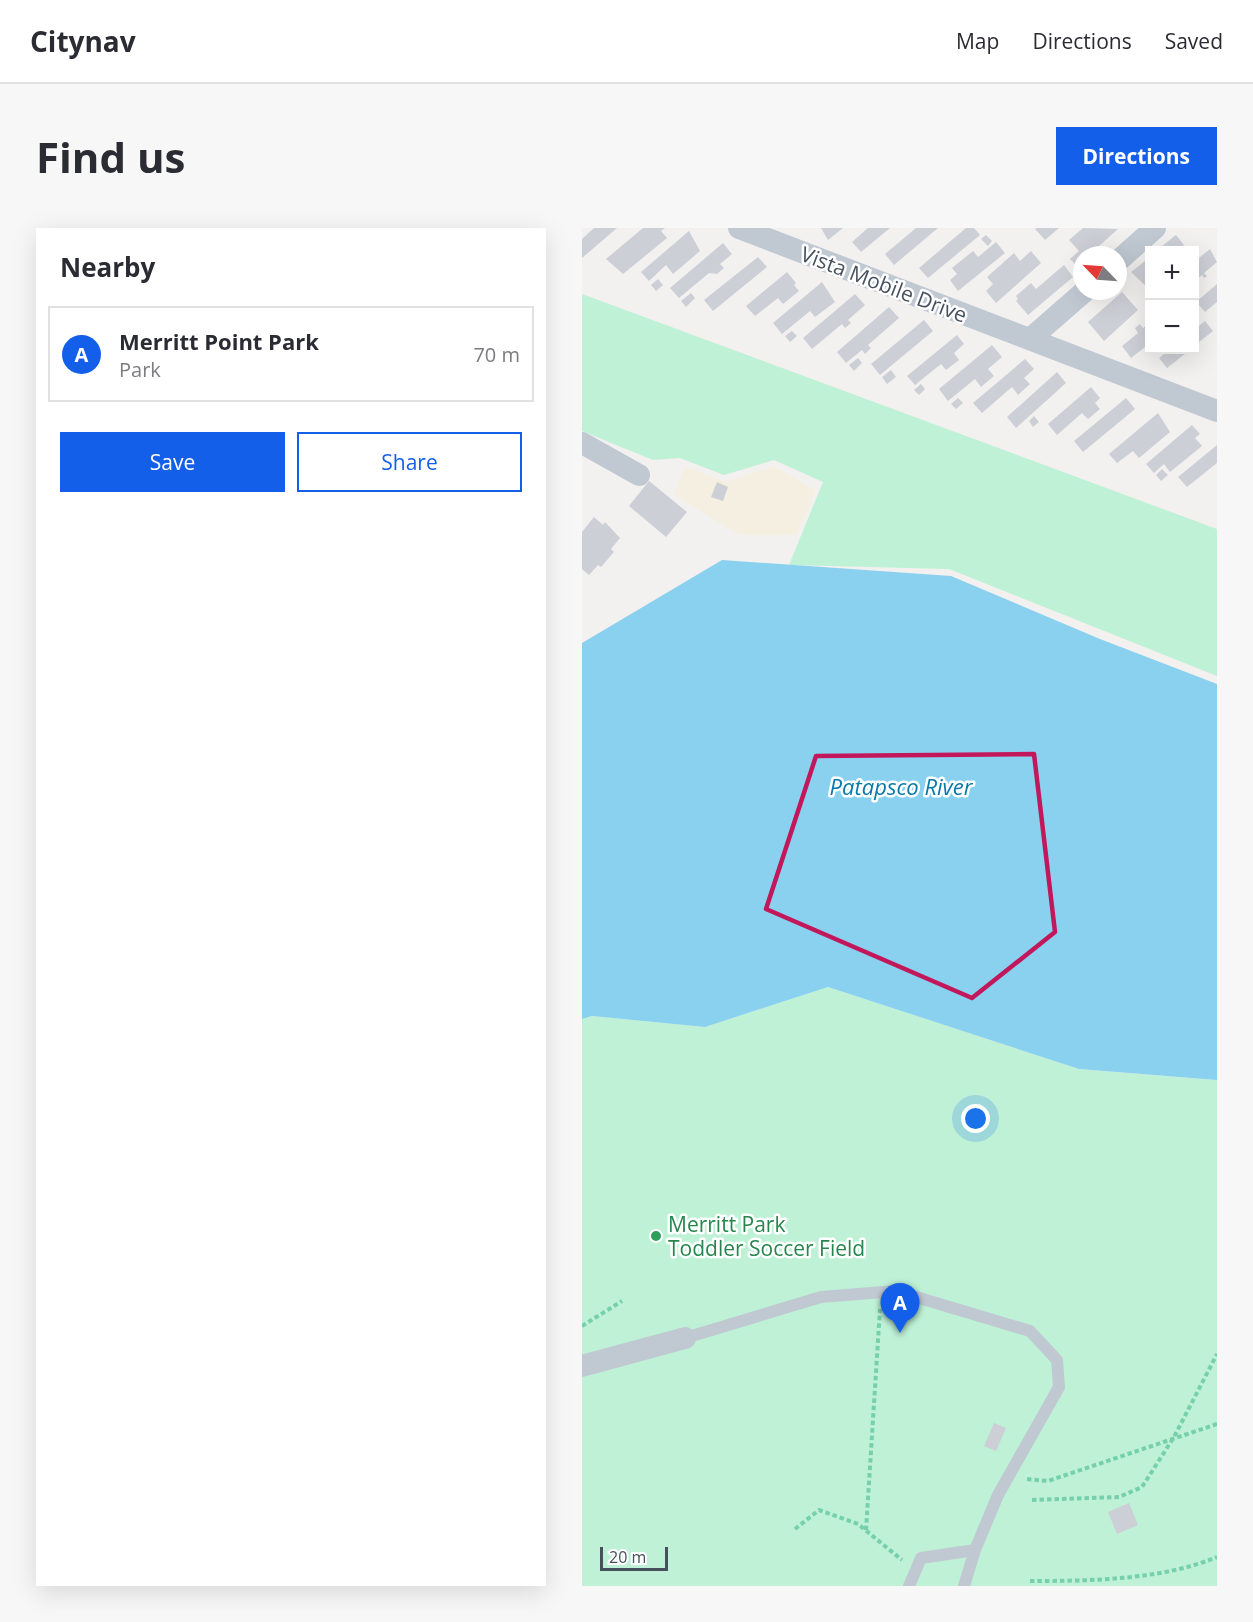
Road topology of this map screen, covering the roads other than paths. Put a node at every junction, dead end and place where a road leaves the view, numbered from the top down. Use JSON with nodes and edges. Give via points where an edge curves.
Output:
{"nodes":[{"id":1,"x":739,"y":228,"type":"edge"},
{"id":2,"x":1155,"y":228,"type":"edge"},
{"id":3,"x":1127,"y":253,"type":"edge"},
{"id":4,"x":1074,"y":300,"type":"edge"},
{"id":5,"x":1030,"y":339,"type":"junction"},
{"id":6,"x":1217,"y":411,"type":"edge"},
{"id":7,"x":582,"y":443,"type":"edge"},
{"id":8,"x":639,"y":475,"type":"dead end"},
{"id":9,"x":685,"y":1338,"type":"joint"},
{"id":10,"x":582,"y":1366,"type":"edge"},
{"id":11,"x":975,"y":1550,"type":"junction"},
{"id":12,"x":909,"y":1586,"type":"edge"},
{"id":13,"x":964,"y":1586,"type":"edge"}],
"edges":[{"from":1,"to":5,"type":"street","name":"Vista Mobile Drive"},
{"from":2,"to":3,"type":"street"},
{"from":4,"to":5,"type":"street"},
{"from":5,"to":6,"type":"street","name":"Vista Mobile Drive"},
{"from":7,"to":8,"type":"street"},
{"from":9,"to":10,"type":"street"},
{"from":9,"to":11,"type":"lane","via":[[821,1297],[896,1291],[1030,1331],[1057,1360],[1059,1387],[1011,1472]]},
{"from":11,"to":12,"type":"lane","via":[[921,1558]]},
{"from":11,"to":13,"type":"lane"}]}
